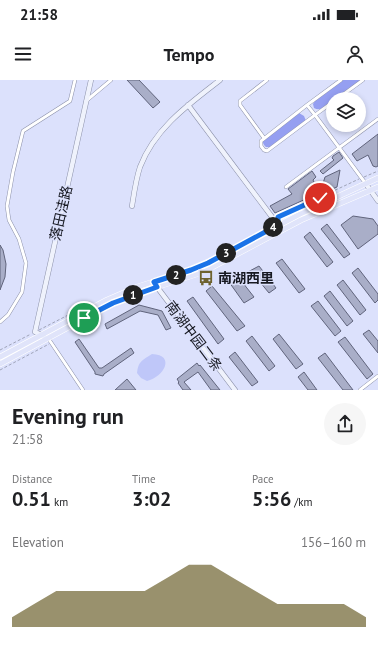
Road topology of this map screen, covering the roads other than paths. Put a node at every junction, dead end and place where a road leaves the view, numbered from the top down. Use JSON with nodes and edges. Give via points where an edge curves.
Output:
{"nodes":[{"id":1,"x":75,"y":80,"type":"edge"},
{"id":2,"x":91,"y":80,"type":"edge"},
{"id":3,"x":111,"y":80,"type":"edge"},
{"id":4,"x":220,"y":80,"type":"edge"},
{"id":5,"x":267,"y":80,"type":"edge"},
{"id":6,"x":341,"y":80,"type":"edge"},
{"id":7,"x":363,"y":80,"type":"edge"},
{"id":8,"x":347,"y":92,"type":"edge"},
{"id":9,"x":86,"y":101,"type":"junction"},
{"id":10,"x":188,"y":105,"type":"junction"},
{"id":11,"x":307,"y":105,"type":"junction"},
{"id":12,"x":326,"y":107,"type":"edge"},
{"id":13,"x":315,"y":116,"type":"junction"},
{"id":14,"x":378,"y":119,"type":"edge"},
{"id":15,"x":264,"y":138,"type":"junction"},
{"id":16,"x":340,"y":148,"type":"junction"},
{"id":17,"x":378,"y":178,"type":"edge"},
{"id":18,"x":366,"y":184,"type":"junction"},
{"id":19,"x":286,"y":187,"type":"dead end"},
{"id":20,"x":378,"y":187,"type":"edge"},
{"id":21,"x":370,"y":190,"type":"junction"},
{"id":22,"x":378,"y":202,"type":"edge"},
{"id":23,"x":132,"y":206,"type":"dead end"},
{"id":24,"x":278,"y":225,"type":"junction"},
{"id":25,"x":155,"y":284,"type":"junction"},
{"id":26,"x":0,"y":322,"type":"edge"},
{"id":27,"x":42,"y":335,"type":"junction"},
{"id":28,"x":49,"y":341,"type":"junction"},
{"id":29,"x":0,"y":357,"type":"edge"},
{"id":30,"x":0,"y":364,"type":"edge"},
{"id":31,"x":378,"y":376,"type":"edge"},
{"id":32,"x":83,"y":390,"type":"edge"},
{"id":33,"x":235,"y":390,"type":"edge"},
{"id":34,"x":360,"y":390,"type":"edge"}],
"edges":[{"from":1,"to":26,"type":"street","via":[[70,101],[23,131],[7,206],[9,220],[20,239],[26,263],[22,292],[8,315]]},
{"from":2,"to":9,"type":"street","name":"落田洼路"},
{"from":3,"to":9,"type":"street"},
{"from":4,"to":10,"type":"street"},
{"from":5,"to":15,"type":"street","via":[[240,101],[240,105]]},
{"from":6,"to":11,"type":"street"},
{"from":7,"to":8,"type":"street"},
{"from":9,"to":27,"type":"street","name":"落田洼路","via":[[35,332]]},
{"from":10,"to":23,"type":"street","via":[[173,118],[150,148],[140,167]]},
{"from":10,"to":24,"type":"street"},
{"from":11,"to":13,"type":"street"},
{"from":11,"to":15,"type":"street"},
{"from":12,"to":13,"type":"street"},
{"from":13,"to":15,"type":"street","via":[[267,151],[261,146],[261,140]]},
{"from":13,"to":16,"type":"street"},
{"from":14,"to":16,"type":"street"},
{"from":16,"to":18,"type":"street"},
{"from":16,"to":19,"type":"street"},
{"from":17,"to":18,"type":"main road"},
{"from":18,"to":21,"type":"street"},
{"from":18,"to":24,"type":"main road"},
{"from":20,"to":21,"type":"main road"},
{"from":21,"to":22,"type":"street"},
{"from":21,"to":25,"type":"main road","via":[[301,220],[203,272]]},
{"from":24,"to":25,"type":"main road","via":[[208,263]]},
{"from":25,"to":27,"type":"main road","via":[[137,287],[114,297]]},
{"from":25,"to":28,"type":"main road","via":[[113,303]]},
{"from":25,"to":33,"type":"street","name":"南湖中园二条"},
{"from":27,"to":28,"type":"street"},
{"from":27,"to":29,"type":"main road"},
{"from":28,"to":30,"type":"main road"},
{"from":28,"to":32,"type":"street"},
{"from":31,"to":34,"type":"street"}]}
